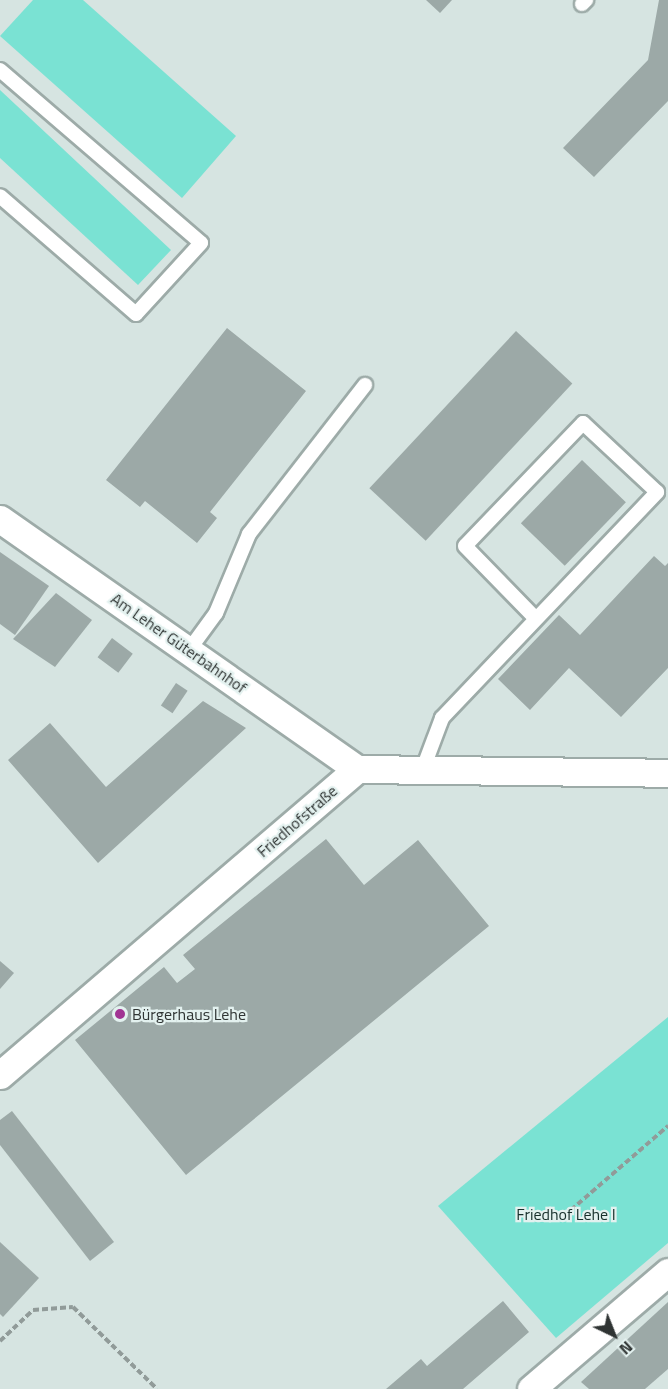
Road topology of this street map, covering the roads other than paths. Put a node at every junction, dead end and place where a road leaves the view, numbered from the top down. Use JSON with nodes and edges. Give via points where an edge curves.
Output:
{"nodes":[{"id":1,"x":0,"y":70,"type":"edge"},
{"id":2,"x":0,"y":196,"type":"edge"},
{"id":3,"x":365,"y":385,"type":"dead end"},
{"id":4,"x":0,"y":519,"type":"edge"},
{"id":5,"x":534,"y":617,"type":"junction"},
{"id":6,"x":189,"y":650,"type":"junction"},
{"id":7,"x":424,"y":766,"type":"junction"},
{"id":8,"x":357,"y":769,"type":"junction"},
{"id":9,"x":668,"y":773,"type":"edge"},
{"id":10,"x":0,"y":1075,"type":"edge"},
{"id":11,"x":668,"y":1272,"type":"edge"},
{"id":12,"x":531,"y":1389,"type":"edge"}],
"edges":[{"from":1,"to":2,"type":"lane","via":[[201,243],[136,314]]},
{"from":3,"to":6,"type":"lane","via":[[249,534],[216,613]]},
{"from":4,"to":6,"type":"street","name":"Am Leher Güterbahnhof"},
{"from":5,"to":5,"type":"lane","via":[[657,492],[583,423],[465,546]]},
{"from":5,"to":7,"type":"lane","via":[[442,718]]},
{"from":6,"to":8,"type":"street","name":"Am Leher Güterbahnhof"},
{"from":7,"to":8,"type":"street"},
{"from":7,"to":9,"type":"street"},
{"from":8,"to":10,"type":"street","name":"Friedhofstraße"},
{"from":11,"to":12,"type":"street"}]}
